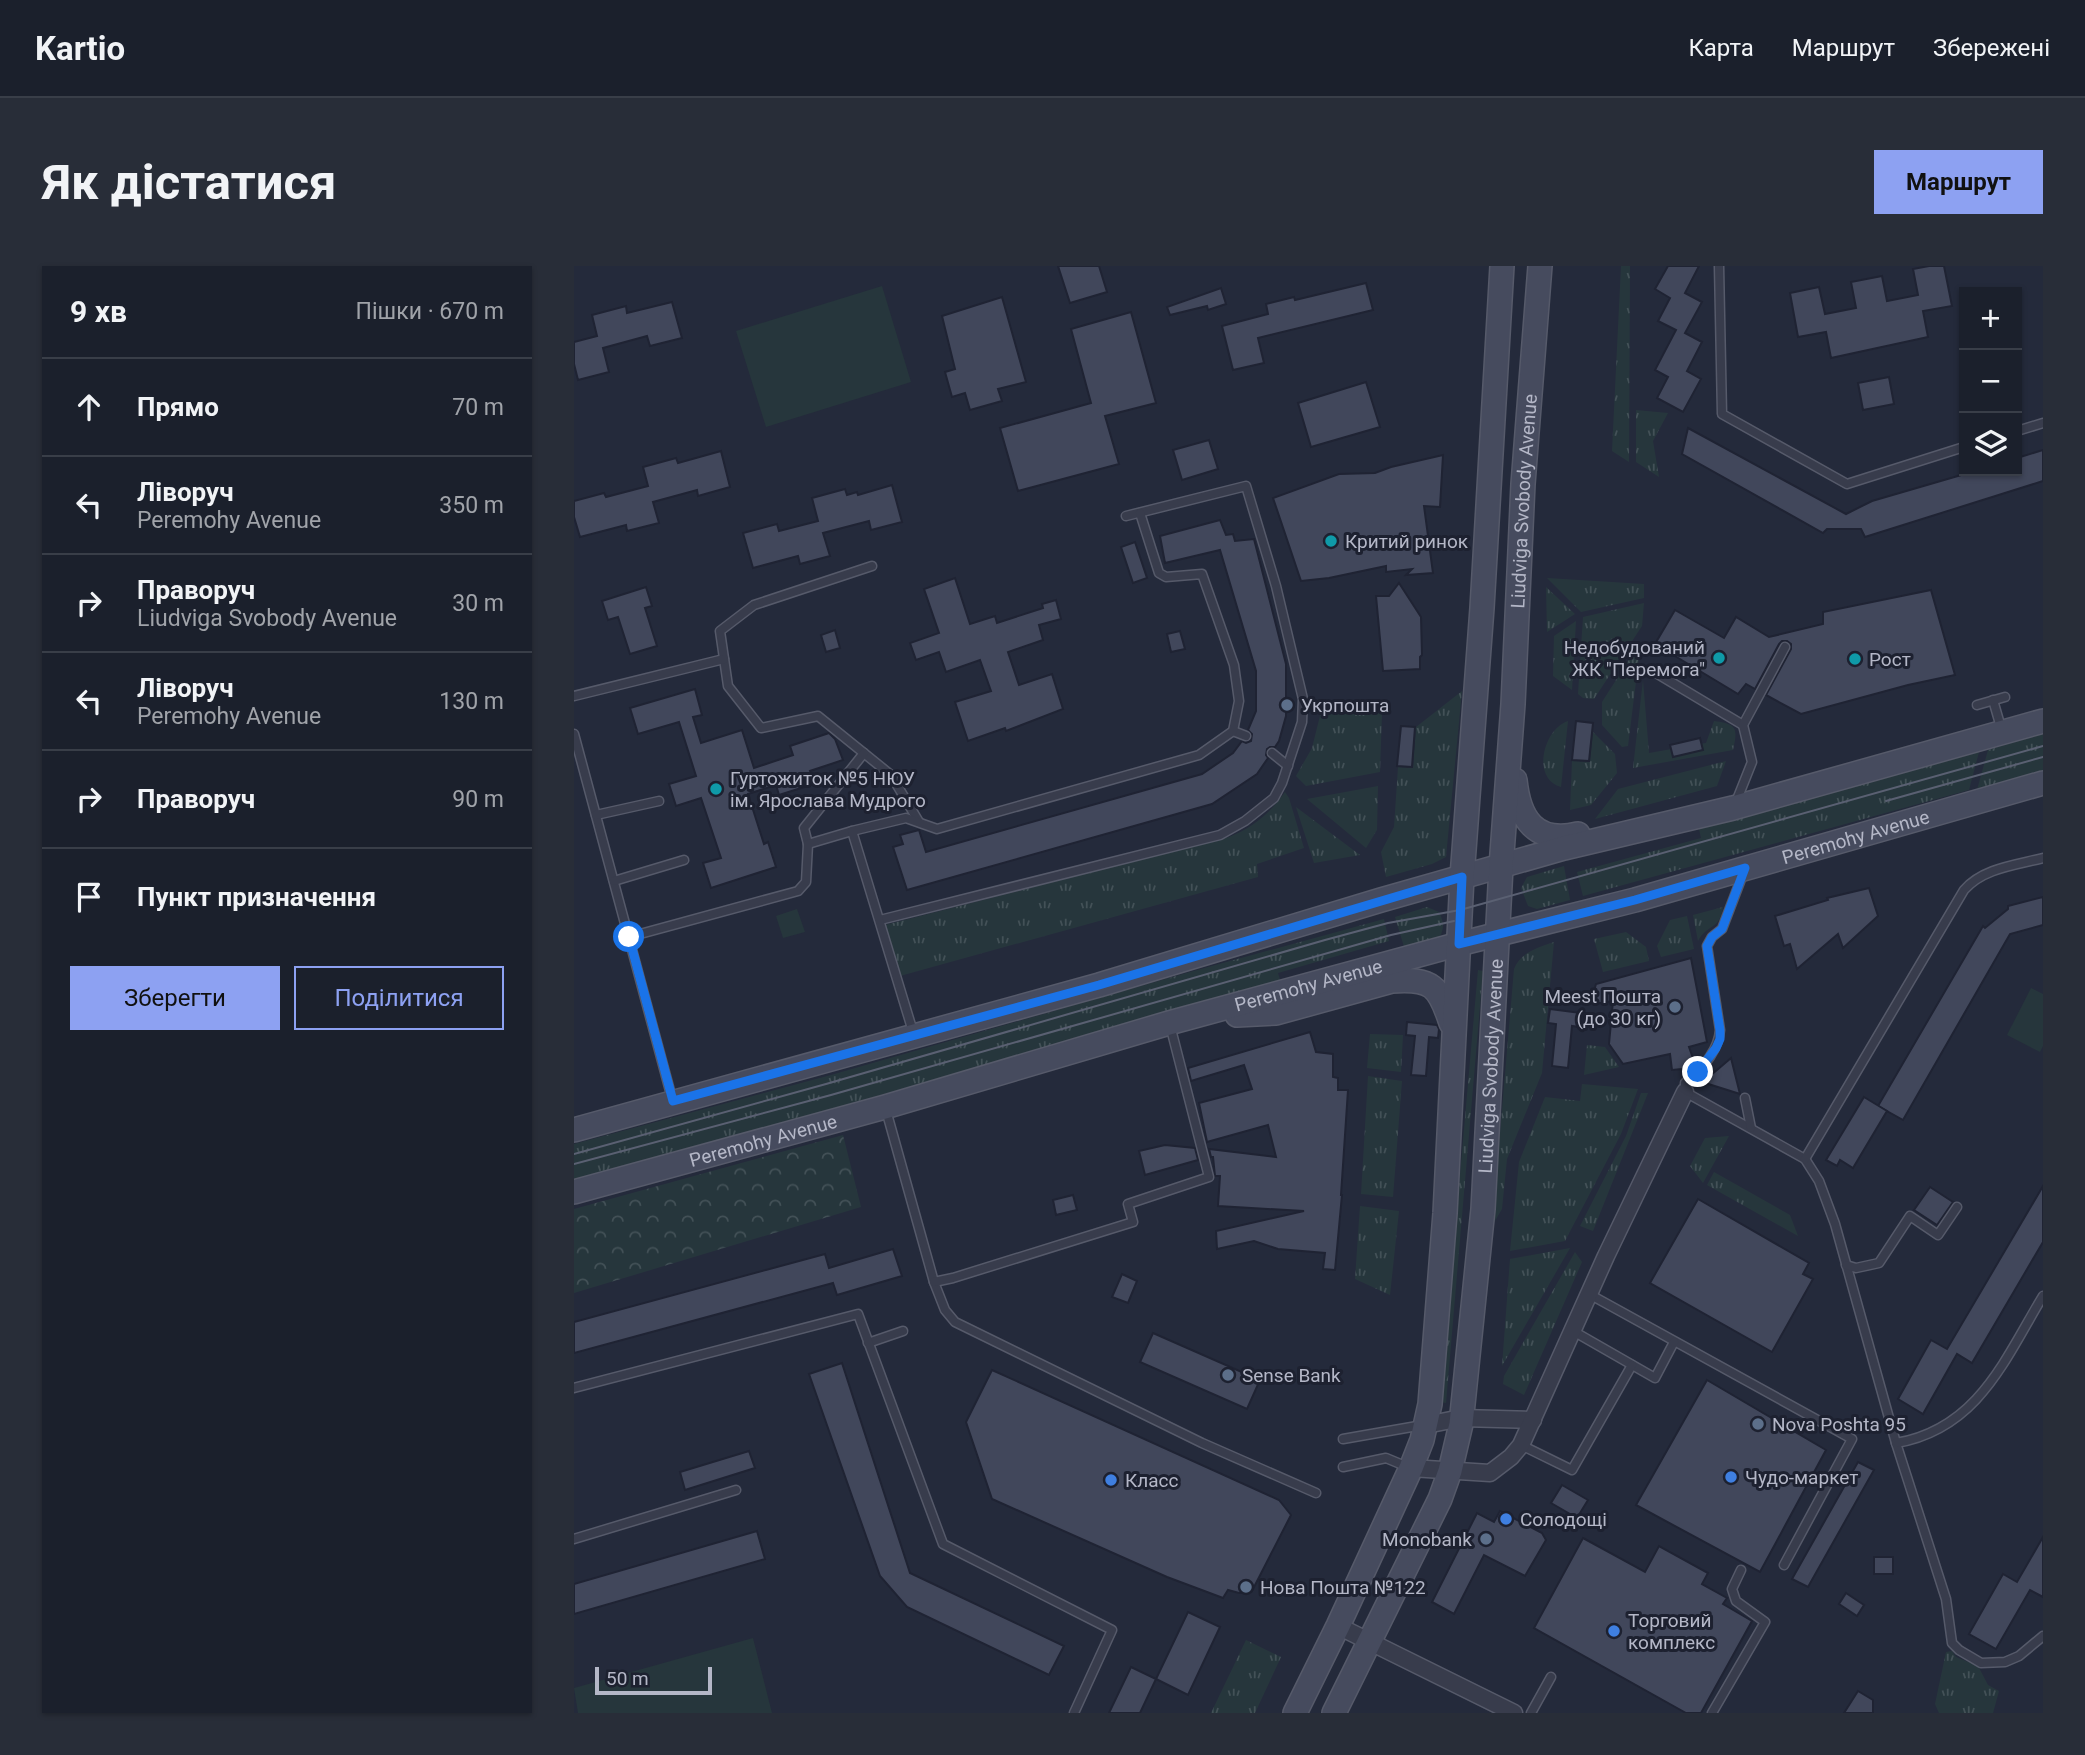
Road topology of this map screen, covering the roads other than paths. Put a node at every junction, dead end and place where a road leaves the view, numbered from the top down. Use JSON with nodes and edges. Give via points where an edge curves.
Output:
{"nodes":[{"id":1,"x":1502,"y":266,"type":"edge"},
{"id":2,"x":1540,"y":266,"type":"edge"},
{"id":3,"x":1719,"y":266,"type":"edge"},
{"id":4,"x":2043,"y":423,"type":"edge"},
{"id":5,"x":2022,"y":429,"type":"edge"},
{"id":6,"x":1959,"y":449,"type":"edge"},
{"id":7,"x":1140,"y":513,"type":"junction"},
{"id":8,"x":1126,"y":516,"type":"dead end"},
{"id":9,"x":872,"y":566,"type":"dead end"},
{"id":10,"x":1786,"y":647,"type":"dead end"},
{"id":11,"x":724,"y":659,"type":"junction"},
{"id":12,"x":1651,"y":670,"type":"dead end"},
{"id":13,"x":574,"y":696,"type":"edge"},
{"id":14,"x":2005,"y":697,"type":"dead end"},
{"id":15,"x":1993,"y":700,"type":"junction"},
{"id":16,"x":1977,"y":705,"type":"dead end"},
{"id":17,"x":2043,"y":721,"type":"edge"},
{"id":18,"x":1743,"y":725,"type":"junction"},
{"id":19,"x":1233,"y":731,"type":"junction"},
{"id":20,"x":2002,"y":732,"type":"junction"},
{"id":21,"x":1511,"y":733,"type":"junction"},
{"id":22,"x":574,"y":734,"type":"edge"},
{"id":23,"x":1246,"y":736,"type":"dead end"},
{"id":24,"x":864,"y":753,"type":"junction"},
{"id":25,"x":1272,"y":753,"type":"dead end"},
{"id":26,"x":1288,"y":765,"type":"junction"},
{"id":27,"x":2043,"y":783,"type":"edge"},
{"id":28,"x":659,"y":801,"type":"dead end"},
{"id":29,"x":1734,"y":808,"type":"junction"},
{"id":30,"x":596,"y":815,"type":"junction"},
{"id":31,"x":920,"y":823,"type":"junction"},
{"id":32,"x":852,"y":831,"type":"junction"},
{"id":33,"x":808,"y":844,"type":"junction"},
{"id":34,"x":2043,"y":858,"type":"edge"},
{"id":35,"x":684,"y":860,"type":"dead end"},
{"id":36,"x":1501,"y":867,"type":"junction"},
{"id":37,"x":1745,"y":868,"type":"junction"},
{"id":38,"x":1462,"y":877,"type":"junction"},
{"id":39,"x":614,"y":881,"type":"junction"},
{"id":40,"x":880,"y":920,"type":"junction"},
{"id":41,"x":624,"y":932,"type":"junction"},
{"id":42,"x":1497,"y":934,"type":"junction"},
{"id":43,"x":1459,"y":944,"type":"junction"},
{"id":44,"x":1196,"y":1017,"type":"junction"},
{"id":45,"x":1169,"y":1023,"type":"junction"},
{"id":46,"x":1454,"y":1032,"type":"junction"},
{"id":47,"x":914,"y":1035,"type":"junction"},
{"id":48,"x":1685,"y":1091,"type":"junction"},
{"id":49,"x":1745,"y":1098,"type":"dead end"},
{"id":50,"x":673,"y":1101,"type":"junction"},
{"id":51,"x":885,"y":1107,"type":"junction"},
{"id":52,"x":1751,"y":1128,"type":"junction"},
{"id":53,"x":574,"y":1130,"type":"edge"},
{"id":54,"x":1805,"y":1158,"type":"junction"},
{"id":55,"x":574,"y":1192,"type":"edge"},
{"id":56,"x":1957,"y":1207,"type":"dead end"},
{"id":57,"x":1846,"y":1265,"type":"junction"},
{"id":58,"x":934,"y":1282,"type":"junction"},
{"id":59,"x":1589,"y":1294,"type":"junction"},
{"id":60,"x":2043,"y":1296,"type":"edge"},
{"id":61,"x":903,"y":1331,"type":"dead end"},
{"id":62,"x":1573,"y":1331,"type":"junction"},
{"id":63,"x":1674,"y":1342,"type":"junction"},
{"id":64,"x":868,"y":1343,"type":"junction"},
{"id":65,"x":1632,"y":1365,"type":"junction"},
{"id":66,"x":574,"y":1388,"type":"edge"},
{"id":67,"x":1461,"y":1418,"type":"junction"},
{"id":68,"x":1533,"y":1420,"type":"junction"},
{"id":69,"x":1426,"y":1425,"type":"junction"},
{"id":70,"x":1343,"y":1439,"type":"dead end"},
{"id":71,"x":1896,"y":1443,"type":"junction"},
{"id":72,"x":1521,"y":1444,"type":"junction"},
{"id":73,"x":1343,"y":1467,"type":"dead end"},
{"id":74,"x":1411,"y":1468,"type":"junction"},
{"id":75,"x":1450,"y":1471,"type":"junction"},
{"id":76,"x":736,"y":1490,"type":"dead end"},
{"id":77,"x":1316,"y":1493,"type":"dead end"},
{"id":78,"x":574,"y":1539,"type":"edge"},
{"id":79,"x":1784,"y":1564,"type":"dead end"},
{"id":80,"x":1741,"y":1570,"type":"dead end"},
{"id":81,"x":1338,"y":1626,"type":"junction"},
{"id":82,"x":2043,"y":1636,"type":"edge"},
{"id":83,"x":1369,"y":1642,"type":"junction"},
{"id":84,"x":1551,"y":1677,"type":"dead end"},
{"id":85,"x":1074,"y":1713,"type":"edge"},
{"id":86,"x":1294,"y":1713,"type":"edge"},
{"id":87,"x":1334,"y":1713,"type":"edge"},
{"id":88,"x":1514,"y":1713,"type":"edge"},
{"id":89,"x":1531,"y":1713,"type":"edge"},
{"id":90,"x":1712,"y":1713,"type":"edge"}],
"edges":[{"from":1,"to":38,"type":"main road","name":"Liudviga Svobody Avenue"},
{"from":2,"to":21,"type":"main road","name":"Liudviga Svobody Avenue"},
{"from":3,"to":6,"type":"lane","via":[[1722,414],[1847,484]]},
{"from":4,"to":5,"type":"lane"},
{"from":7,"to":8,"type":"lane"},
{"from":7,"to":19,"type":"lane","via":[[1158,573],[1166,577],[1202,574],[1234,664],[1239,701]]},
{"from":7,"to":26,"type":"lane","via":[[1246,486],[1303,699],[1302,722]]},
{"from":9,"to":11,"type":"lane","via":[[754,604],[720,631]]},
{"from":10,"to":18,"type":"lane"},
{"from":11,"to":13,"type":"lane"},
{"from":11,"to":24,"type":"lane","via":[[728,686],[761,728],[818,716]]},
{"from":12,"to":18,"type":"lane"},
{"from":14,"to":15,"type":"lane"},
{"from":15,"to":16,"type":"lane"},
{"from":15,"to":20,"type":"lane"},
{"from":17,"to":20,"type":"main road"},
{"from":18,"to":29,"type":"lane","via":[[1752,762]]},
{"from":19,"to":23,"type":"lane"},
{"from":19,"to":31,"type":"lane","via":[[1199,755],[937,829]]},
{"from":20,"to":29,"type":"main road"},
{"from":21,"to":29,"type":"main road","via":[[1521,810],[1529,822],[1552,837],[1715,801]]},
{"from":21,"to":36,"type":"main road","name":"Liudviga Svobody Avenue"},
{"from":22,"to":30,"type":"lane"},
{"from":24,"to":31,"type":"lane","via":[[891,775]]},
{"from":24,"to":33,"type":"lane","via":[[804,828]]},
{"from":25,"to":26,"type":"lane"},
{"from":26,"to":40,"type":"lane","via":[[1274,798],[1220,835]]},
{"from":27,"to":37,"type":"main road","name":"Peremohy Avenue"},
{"from":28,"to":30,"type":"lane"},
{"from":29,"to":36,"type":"main road"},
{"from":30,"to":39,"type":"lane"},
{"from":31,"to":32,"type":"lane","via":[[906,818]]},
{"from":32,"to":33,"type":"lane"},
{"from":32,"to":40,"type":"lane"},
{"from":33,"to":41,"type":"lane","via":[[806,882],[798,891]]},
{"from":34,"to":54,"type":"lane","via":[[1987,873],[1964,890]]},
{"from":35,"to":39,"type":"lane"},
{"from":36,"to":38,"type":"main road"},
{"from":36,"to":42,"type":"main road","name":"Liudviga Svobody Avenue"},
{"from":37,"to":42,"type":"main road","name":"Peremohy Avenue"},
{"from":37,"to":48,"type":"lane","via":[[1722,929],[1707,946],[1720,1039],[1685,1083]]},
{"from":38,"to":43,"type":"main road","name":"Liudviga Svobody Avenue"},
{"from":38,"to":47,"type":"main road"},
{"from":39,"to":41,"type":"lane"},
{"from":40,"to":47,"type":"lane"},
{"from":41,"to":50,"type":"lane"},
{"from":42,"to":43,"type":"main road","name":"Peremohy Avenue"},
{"from":42,"to":67,"type":"main road","name":"Liudviga Svobody Avenue","via":[[1483,1209]]},
{"from":43,"to":44,"type":"main road","name":"Peremohy Avenue"},
{"from":43,"to":46,"type":"main road","name":"Liudviga Svobody Avenue"},
{"from":44,"to":45,"type":"main road","name":"Peremohy Avenue"},
{"from":44,"to":46,"type":"main road","via":[[1276,1013],[1408,980],[1429,984],[1437,991]]},
{"from":45,"to":51,"type":"main road","name":"Peremohy Avenue"},
{"from":45,"to":58,"type":"lane","via":[[1209,1177],[1128,1204],[1133,1222]]},
{"from":46,"to":69,"type":"main road","name":"Liudviga Svobody Avenue","via":[[1445,1213]]},
{"from":47,"to":50,"type":"main road"},
{"from":48,"to":52,"type":"lane"},
{"from":48,"to":59,"type":"street"},
{"from":49,"to":52,"type":"lane"},
{"from":50,"to":53,"type":"main road"},
{"from":51,"to":55,"type":"main road","name":"Peremohy Avenue"},
{"from":51,"to":58,"type":"lane"},
{"from":52,"to":54,"type":"lane"},
{"from":54,"to":57,"type":"lane","via":[[1823,1191]]},
{"from":56,"to":57,"type":"lane","via":[[1938,1234],[1910,1216],[1879,1263],[1856,1268]]},
{"from":57,"to":71,"type":"lane"},
{"from":58,"to":77,"type":"lane","via":[[954,1322]]},
{"from":59,"to":62,"type":"street"},
{"from":59,"to":63,"type":"lane"},
{"from":60,"to":71,"type":"lane","via":[[1991,1383],[1966,1411],[1943,1427]]},
{"from":61,"to":64,"type":"lane"},
{"from":62,"to":65,"type":"lane"},
{"from":62,"to":68,"type":"street"},
{"from":63,"to":65,"type":"lane","via":[[1655,1378]]},
{"from":63,"to":79,"type":"lane","via":[[1852,1439]]},
{"from":64,"to":66,"type":"lane","via":[[858,1314]]},
{"from":64,"to":85,"type":"lane","via":[[943,1544],[1112,1630]]},
{"from":65,"to":72,"type":"lane","via":[[1572,1470]]},
{"from":67,"to":68,"type":"street"},
{"from":67,"to":69,"type":"street"},
{"from":67,"to":75,"type":"main road","name":"Liudviga Svobody Avenue"},
{"from":68,"to":72,"type":"street"},
{"from":69,"to":70,"type":"lane"},
{"from":69,"to":74,"type":"main road","name":"Liudviga Svobody Avenue"},
{"from":71,"to":82,"type":"lane","via":[[1946,1599],[1952,1643],[1981,1662],[2005,1662]]},
{"from":72,"to":75,"type":"street","via":[[1490,1473]]},
{"from":73,"to":74,"type":"lane","via":[[1386,1458]]},
{"from":74,"to":75,"type":"street"},
{"from":74,"to":81,"type":"main road","name":"Liudviga Svobody Avenue"},
{"from":75,"to":83,"type":"main road","name":"Liudviga Svobody Avenue"},
{"from":76,"to":78,"type":"lane"},
{"from":80,"to":90,"type":"lane","via":[[1732,1589],[1735,1601],[1765,1622]]},
{"from":81,"to":83,"type":"street"},
{"from":81,"to":86,"type":"main road","name":"Liudviga Svobody Avenue"},
{"from":83,"to":87,"type":"main road","name":"Liudviga Svobody Avenue"},
{"from":83,"to":88,"type":"street"},
{"from":84,"to":89,"type":"lane"}]}
